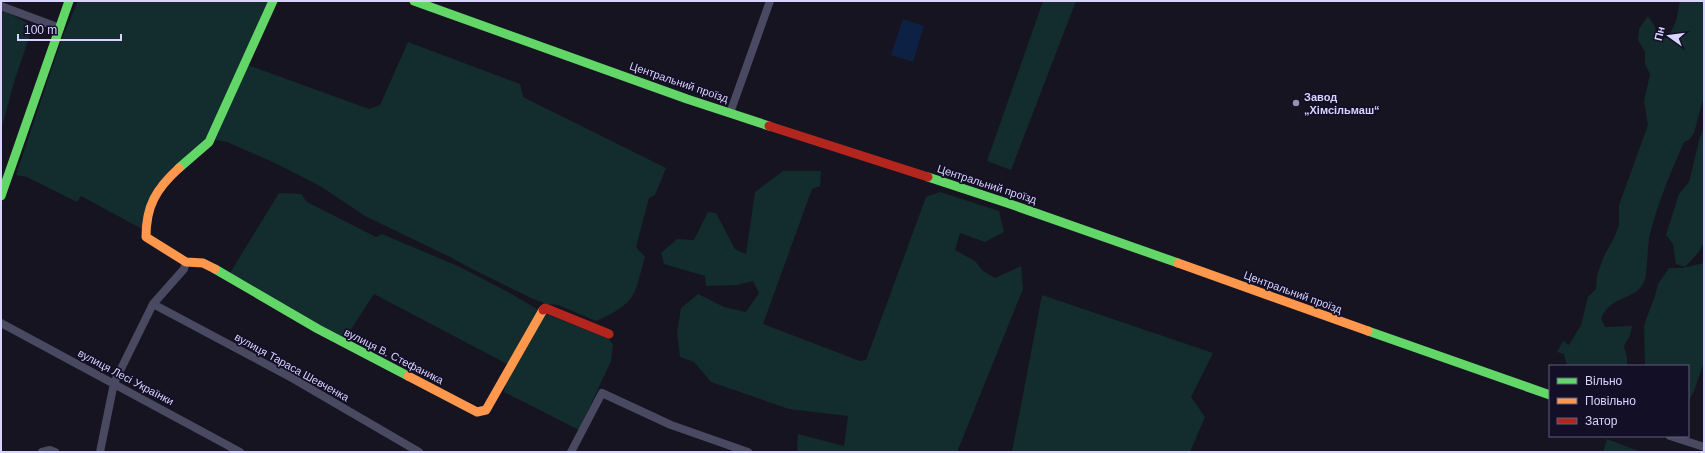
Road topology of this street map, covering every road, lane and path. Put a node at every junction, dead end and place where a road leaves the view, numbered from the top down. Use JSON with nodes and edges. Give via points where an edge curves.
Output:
{"nodes":[{"id":1,"x":69,"y":1,"type":"edge"},
{"id":2,"x":273,"y":1,"type":"edge"},
{"id":3,"x":414,"y":1,"type":"edge"},
{"id":4,"x":770,"y":1,"type":"edge"},
{"id":5,"x":1,"y":6,"type":"edge"},
{"id":6,"x":60,"y":28,"type":"junction"},
{"id":7,"x":730,"y":113,"type":"junction"},
{"id":8,"x":1,"y":196,"type":"edge"},
{"id":9,"x":186,"y":262,"type":"junction"},
{"id":10,"x":153,"y":304,"type":"junction"},
{"id":11,"x":1,"y":323,"type":"edge"},
{"id":12,"x":609,"y":334,"type":"dead end"},
{"id":13,"x":114,"y":383,"type":"junction"},
{"id":14,"x":1549,"y":395,"type":"edge"},
{"id":15,"x":1673,"y":437,"type":"edge"},
{"id":16,"x":1704,"y":447,"type":"edge"},
{"id":17,"x":42,"y":452,"type":"edge"},
{"id":18,"x":55,"y":452,"type":"edge"},
{"id":19,"x":100,"y":452,"type":"edge"},
{"id":20,"x":240,"y":452,"type":"edge"},
{"id":21,"x":419,"y":452,"type":"edge"},
{"id":22,"x":571,"y":452,"type":"edge"},
{"id":23,"x":746,"y":452,"type":"edge"}],
"edges":[{"from":1,"to":6,"type":"street"},
{"from":2,"to":9,"type":"street","via":[[209,142],[175,171],[150,203],[146,237]]},
{"from":3,"to":7,"type":"street","name":"Центральний проїзд"},
{"from":4,"to":7,"type":"street"},
{"from":5,"to":6,"type":"street"},
{"from":6,"to":8,"type":"street"},
{"from":7,"to":14,"type":"street","name":"Центральний проїзд","via":[[1010,204]]},
{"from":9,"to":10,"type":"street","via":[[184,269]]},
{"from":9,"to":12,"type":"street","name":"вулиця В. Стефаника","via":[[203,263],[222,272],[318,329],[477,412],[486,410],[545,308]]},
{"from":10,"to":13,"type":"street"},
{"from":10,"to":21,"type":"street","name":"вулиця Тараса Шевченка","via":[[292,378]]},
{"from":11,"to":13,"type":"street","name":"вулиця Лесі Українки"},
{"from":13,"to":19,"type":"street"},
{"from":13,"to":20,"type":"street","name":"вулиця Лесі Українки"},
{"from":15,"to":16,"type":"street"},
{"from":17,"to":18,"type":"street"},
{"from":22,"to":23,"type":"street","via":[[602,393],[671,425]]}]}
